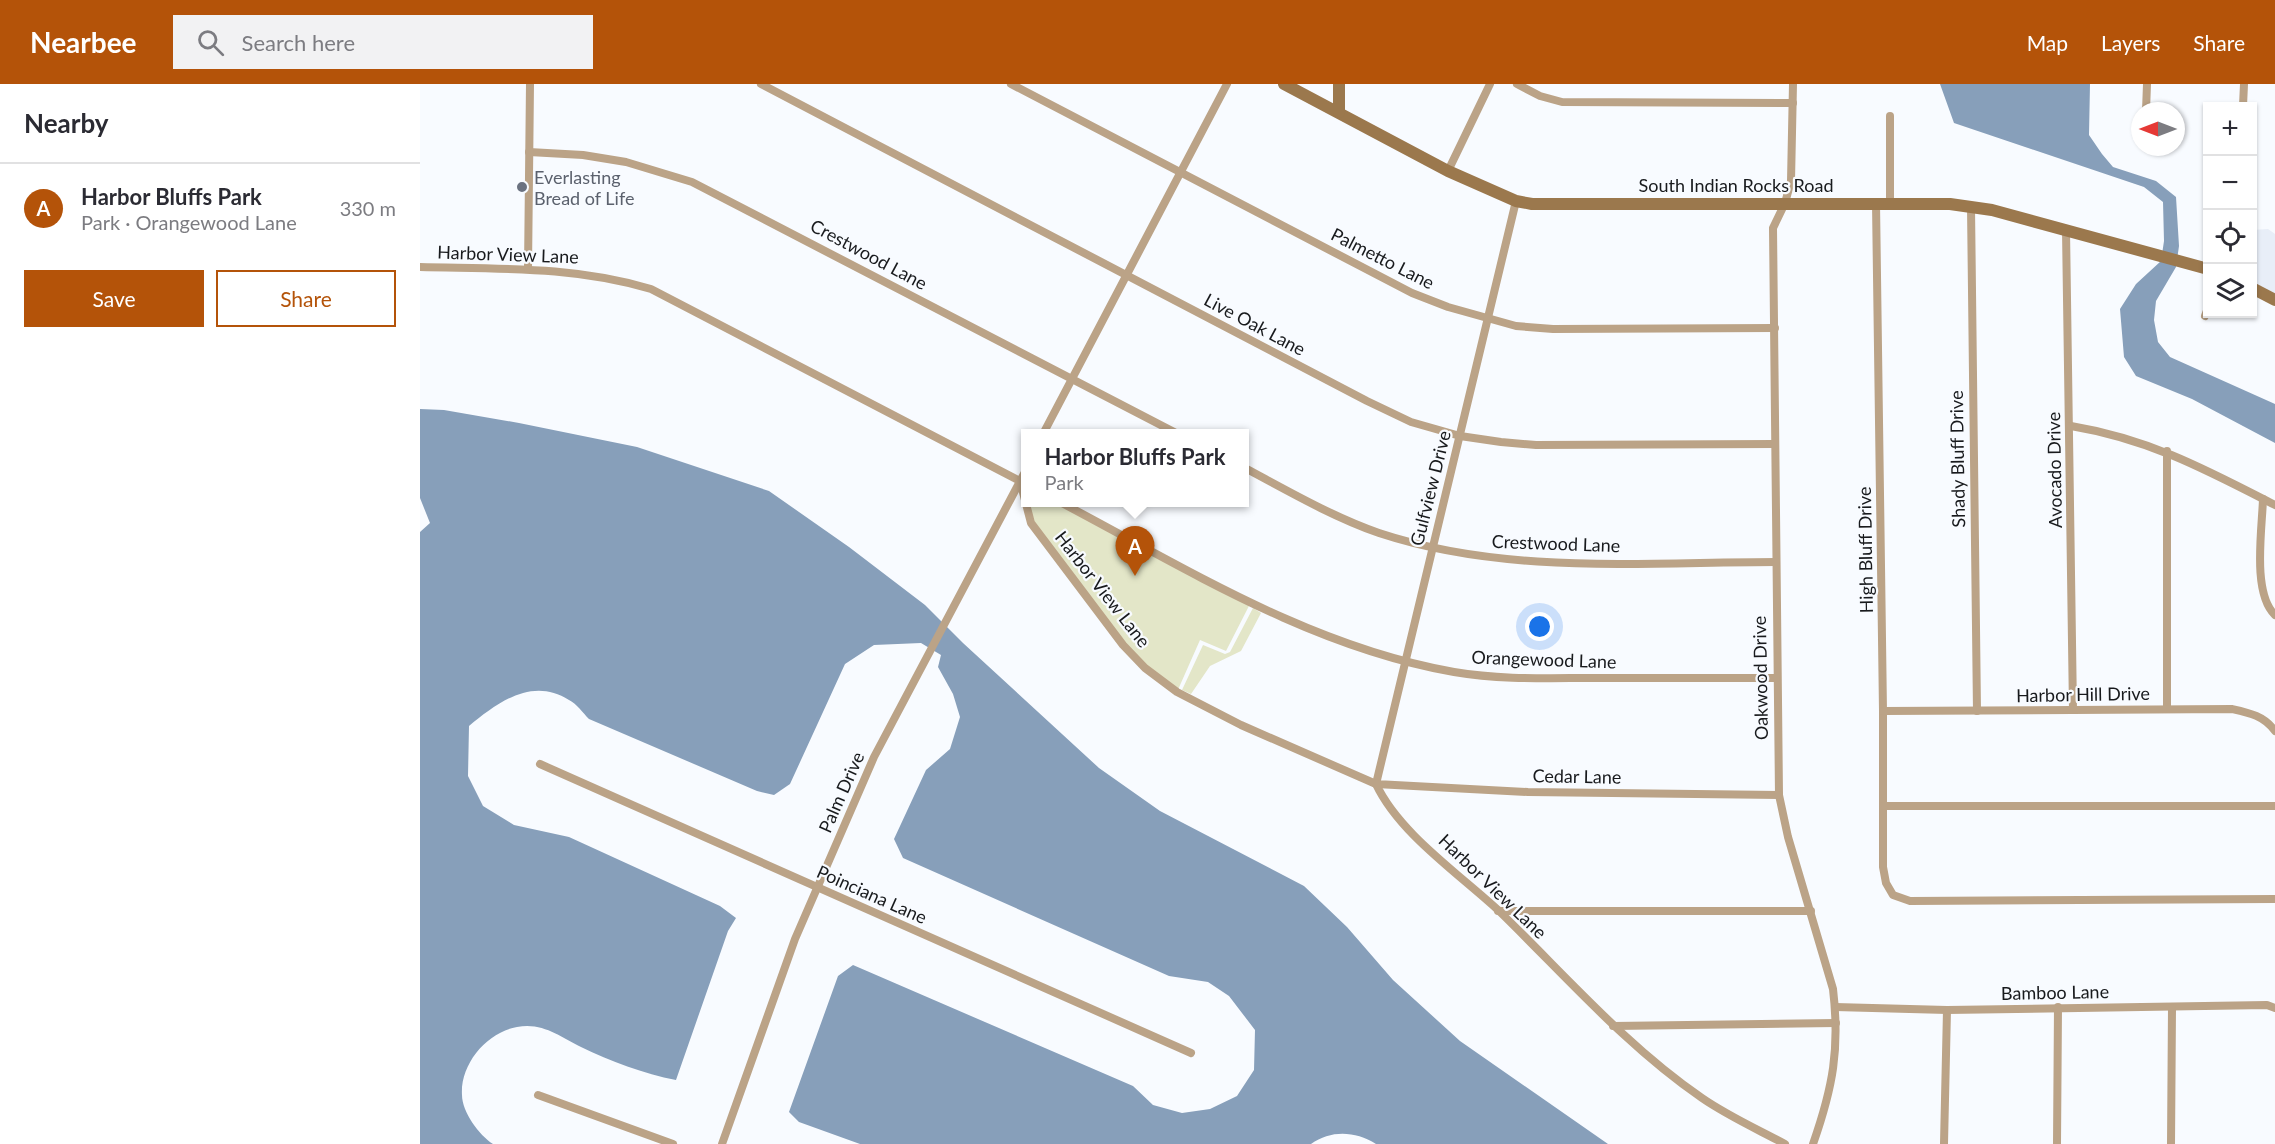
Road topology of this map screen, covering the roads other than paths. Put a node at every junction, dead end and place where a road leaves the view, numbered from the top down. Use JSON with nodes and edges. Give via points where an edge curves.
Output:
{"nodes":[{"id":1,"x":530,"y":84,"type":"edge"},
{"id":2,"x":761,"y":84,"type":"edge"},
{"id":3,"x":1011,"y":84,"type":"edge"},
{"id":4,"x":1227,"y":84,"type":"edge"},
{"id":5,"x":1284,"y":84,"type":"edge"},
{"id":6,"x":1339,"y":84,"type":"edge"},
{"id":7,"x":1490,"y":84,"type":"edge"},
{"id":8,"x":1517,"y":84,"type":"edge"},
{"id":9,"x":1793,"y":84,"type":"edge"},
{"id":10,"x":2147,"y":84,"type":"edge"},
{"id":11,"x":2244,"y":84,"type":"edge"},
{"id":12,"x":2146,"y":102,"type":"edge"},
{"id":13,"x":2243,"y":102,"type":"edge"},
{"id":14,"x":1793,"y":103,"type":"junction"},
{"id":15,"x":1339,"y":112,"type":"junction"},
{"id":16,"x":1890,"y":116,"type":"dead end"},
{"id":17,"x":529,"y":152,"type":"junction"},
{"id":18,"x":1448,"y":171,"type":"junction"},
{"id":19,"x":1182,"y":172,"type":"junction"},
{"id":20,"x":1516,"y":201,"type":"junction"},
{"id":21,"x":1785,"y":203,"type":"junction"},
{"id":22,"x":1876,"y":203,"type":"junction"},
{"id":23,"x":1890,"y":203,"type":"junction"},
{"id":24,"x":1971,"y":207,"type":"junction"},
{"id":25,"x":2066,"y":230,"type":"junction"},
{"id":26,"x":420,"y":267,"type":"edge"},
{"id":27,"x":2203,"y":267,"type":"edge"},
{"id":28,"x":528,"y":269,"type":"junction"},
{"id":29,"x":1128,"y":276,"type":"junction"},
{"id":30,"x":2257,"y":290,"type":"edge"},
{"id":31,"x":2275,"y":300,"type":"edge"},
{"id":32,"x":1488,"y":319,"type":"junction"},
{"id":33,"x":1775,"y":328,"type":"junction"},
{"id":34,"x":1071,"y":378,"type":"junction"},
{"id":35,"x":2071,"y":426,"type":"junction"},
{"id":36,"x":1046,"y":429,"type":"edge"},
{"id":37,"x":1168,"y":429,"type":"edge"},
{"id":38,"x":1460,"y":436,"type":"junction"},
{"id":39,"x":1774,"y":444,"type":"junction"},
{"id":40,"x":2167,"y":451,"type":"junction"},
{"id":41,"x":1249,"y":470,"type":"edge"},
{"id":42,"x":1021,"y":482,"type":"edge"},
{"id":43,"x":1021,"y":487,"type":"edge"},
{"id":44,"x":2263,"y":499,"type":"junction"},
{"id":45,"x":2275,"y":505,"type":"edge"},
{"id":46,"x":1028,"y":507,"type":"edge"},
{"id":47,"x":1069,"y":507,"type":"edge"},
{"id":48,"x":1433,"y":546,"type":"junction"},
{"id":49,"x":1776,"y":562,"type":"junction"},
{"id":50,"x":2275,"y":615,"type":"edge"},
{"id":51,"x":1405,"y":661,"type":"junction"},
{"id":52,"x":1776,"y":678,"type":"junction"},
{"id":53,"x":2167,"y":709,"type":"junction"},
{"id":54,"x":2073,"y":710,"type":"junction"},
{"id":55,"x":1883,"y":711,"type":"junction"},
{"id":56,"x":1977,"y":711,"type":"junction"},
{"id":57,"x":2275,"y":731,"type":"edge"},
{"id":58,"x":540,"y":764,"type":"dead end"},
{"id":59,"x":1376,"y":784,"type":"junction"},
{"id":60,"x":1779,"y":795,"type":"junction"},
{"id":61,"x":1882,"y":806,"type":"junction"},
{"id":62,"x":2275,"y":806,"type":"edge"},
{"id":63,"x":817,"y":887,"type":"junction"},
{"id":64,"x":2275,"y":899,"type":"edge"},
{"id":65,"x":1498,"y":911,"type":"junction"},
{"id":66,"x":1811,"y":911,"type":"junction"},
{"id":67,"x":1835,"y":1007,"type":"junction"},
{"id":68,"x":2058,"y":1007,"type":"junction"},
{"id":69,"x":2172,"y":1008,"type":"junction"},
{"id":70,"x":2275,"y":1008,"type":"edge"},
{"id":71,"x":1947,"y":1010,"type":"junction"},
{"id":72,"x":1836,"y":1023,"type":"junction"},
{"id":73,"x":1613,"y":1026,"type":"junction"},
{"id":74,"x":1191,"y":1053,"type":"dead end"},
{"id":75,"x":538,"y":1095,"type":"dead end"},
{"id":76,"x":673,"y":1144,"type":"edge"},
{"id":77,"x":722,"y":1144,"type":"edge"},
{"id":78,"x":1785,"y":1144,"type":"edge"},
{"id":79,"x":1813,"y":1144,"type":"edge"},
{"id":80,"x":1944,"y":1144,"type":"edge"},
{"id":81,"x":2057,"y":1144,"type":"edge"},
{"id":82,"x":2171,"y":1144,"type":"edge"}],
"edges":[{"from":1,"to":17,"type":"street"},
{"from":2,"to":29,"type":"street","name":"Live Oak Lane"},
{"from":3,"to":19,"type":"street","name":"Palmetto Lane"},
{"from":4,"to":19,"type":"street"},
{"from":5,"to":15,"type":"street","name":"South Indian Rocks Road"},
{"from":6,"to":15,"type":"street"},
{"from":7,"to":18,"type":"street"},
{"from":8,"to":14,"type":"street","via":[[1562,102]]},
{"from":9,"to":14,"type":"street","name":"Oakwood Drive"},
{"from":10,"to":12,"type":"street"},
{"from":11,"to":13,"type":"street"},
{"from":14,"to":21,"type":"street","name":"Oakwood Drive","via":[[1791,181]]},
{"from":15,"to":18,"type":"street","name":"South Indian Rocks Road"},
{"from":16,"to":23,"type":"street"},
{"from":17,"to":28,"type":"street"},
{"from":17,"to":34,"type":"street","name":"Crestwood Lane","via":[[626,162],[692,182]]},
{"from":18,"to":20,"type":"street","name":"South Indian Rocks Road"},
{"from":19,"to":29,"type":"street"},
{"from":19,"to":32,"type":"street","name":"Palmetto Lane","via":[[1412,293]]},
{"from":20,"to":21,"type":"street","name":"South Indian Rocks Road"},
{"from":20,"to":32,"type":"street","name":"Gulfview Drive"},
{"from":21,"to":22,"type":"street","name":"South Indian Rocks Road"},
{"from":21,"to":33,"type":"street","name":"Oakwood Drive","via":[[1773,228]]},
{"from":22,"to":23,"type":"street","name":"South Indian Rocks Road"},
{"from":22,"to":55,"type":"street","name":"High Bluff Drive"},
{"from":23,"to":24,"type":"street","name":"South Indian Rocks Road"},
{"from":24,"to":25,"type":"street","name":"South Indian Rocks Road"},
{"from":24,"to":56,"type":"street","name":"Shady Bluff Drive"},
{"from":25,"to":27,"type":"street","name":"South Indian Rocks Road"},
{"from":25,"to":35,"type":"street","name":"Avocado Drive"},
{"from":26,"to":28,"type":"street","name":"Harbor View Lane"},
{"from":28,"to":42,"type":"street","name":"Harbor View Lane","via":[[590,274],[651,289]]},
{"from":29,"to":34,"type":"street"},
{"from":29,"to":38,"type":"street","name":"Live Oak Lane","via":[[1367,401],[1411,422]]},
{"from":30,"to":31,"type":"street"},
{"from":32,"to":33,"type":"street","name":"Palmetto Lane","via":[[1553,329]]},
{"from":32,"to":38,"type":"street","name":"Gulfview Drive"},
{"from":33,"to":39,"type":"street","name":"Oakwood Drive"},
{"from":34,"to":36,"type":"street"},
{"from":34,"to":37,"type":"street","name":"Crestwood Lane"},
{"from":35,"to":40,"type":"street","via":[[2111,432]]},
{"from":35,"to":54,"type":"street","name":"Avocado Drive"},
{"from":38,"to":39,"type":"street","name":"Live Oak Lane","via":[[1536,445]]},
{"from":38,"to":48,"type":"street","name":"Gulfview Drive"},
{"from":39,"to":49,"type":"street","name":"Oakwood Drive"},
{"from":40,"to":44,"type":"street"},
{"from":40,"to":53,"type":"street"},
{"from":41,"to":48,"type":"street","name":"Crestwood Lane","via":[[1379,532]]},
{"from":43,"to":63,"type":"street","name":"Palm Drive","via":[[874,757]]},
{"from":44,"to":45,"type":"street"},
{"from":44,"to":50,"type":"street","via":[[2261,588],[2266,606]]},
{"from":46,"to":59,"type":"street","name":"Harbor View Lane","via":[[1031,523],[1123,645],[1145,668],[1177,692],[1240,725]]},
{"from":47,"to":51,"type":"street","name":"Orangewood Lane","via":[[1282,619],[1353,647]]},
{"from":48,"to":49,"type":"street","name":"Crestwood Lane","via":[[1485,558],[1533,562]]},
{"from":48,"to":51,"type":"street","name":"Gulfview Drive"},
{"from":49,"to":52,"type":"street","name":"Oakwood Drive"},
{"from":51,"to":52,"type":"street","name":"Orangewood Lane","via":[[1518,678]]},
{"from":51,"to":59,"type":"street","name":"Gulfview Drive"},
{"from":52,"to":60,"type":"street","name":"Oakwood Drive"},
{"from":53,"to":54,"type":"street","name":"Harbor Hill Drive"},
{"from":53,"to":57,"type":"street","name":"Harbor Hill Drive","via":[[2232,709],[2254,714]]},
{"from":54,"to":56,"type":"street","name":"Harbor Hill Drive"},
{"from":55,"to":56,"type":"street","name":"Harbor Hill Drive"},
{"from":55,"to":61,"type":"street","name":"High Bluff Drive"},
{"from":58,"to":63,"type":"street","name":"Poinciana Lane"},
{"from":59,"to":60,"type":"street","name":"Cedar Lane","via":[[1528,792]]},
{"from":59,"to":65,"type":"street","name":"Harbor View Lane","via":[[1385,804],[1402,822]]},
{"from":60,"to":66,"type":"street","name":"Oakwood Drive"},
{"from":61,"to":62,"type":"street"},
{"from":61,"to":64,"type":"street","name":"High Bluff Drive","via":[[1886,883],[1893,895],[1910,901]]},
{"from":63,"to":74,"type":"street","name":"Poinciana Lane"},
{"from":63,"to":77,"type":"street","name":"Palm Drive","via":[[768,1009]]},
{"from":65,"to":66,"type":"street"},
{"from":65,"to":73,"type":"street","name":"Harbor View Lane"},
{"from":66,"to":67,"type":"street","name":"Oakwood Drive"},
{"from":67,"to":71,"type":"street","name":"Bamboo Lane"},
{"from":67,"to":72,"type":"street","name":"Oakwood Drive"},
{"from":68,"to":69,"type":"street","name":"Bamboo Lane"},
{"from":68,"to":71,"type":"street","name":"Bamboo Lane"},
{"from":68,"to":81,"type":"street"},
{"from":69,"to":70,"type":"street","name":"Bamboo Lane"},
{"from":69,"to":82,"type":"street"},
{"from":71,"to":80,"type":"street"},
{"from":72,"to":73,"type":"street"},
{"from":72,"to":79,"type":"street","name":"Oakwood Drive","via":[[1834,1074]]},
{"from":73,"to":78,"type":"street","name":"Harbor View Lane","via":[[1701,1098]]},
{"from":75,"to":76,"type":"street"}]}
